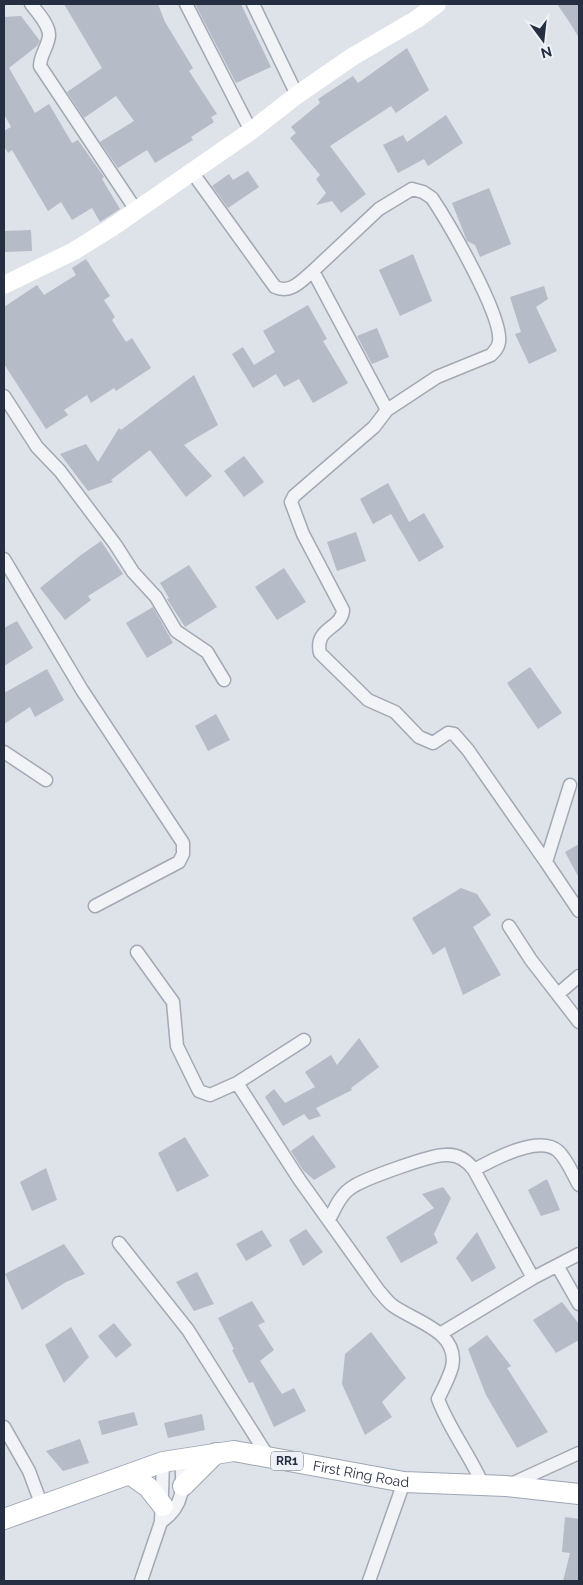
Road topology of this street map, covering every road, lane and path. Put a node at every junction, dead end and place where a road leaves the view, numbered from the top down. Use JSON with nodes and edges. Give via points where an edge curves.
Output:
{"nodes":[{"id":1,"x":31,"y":4,"type":"edge"},
{"id":2,"x":186,"y":4,"type":"edge"},
{"id":3,"x":253,"y":4,"type":"edge"},
{"id":4,"x":437,"y":4,"type":"edge"},
{"id":5,"x":297,"y":94,"type":"junction"},
{"id":6,"x":250,"y":131,"type":"junction"},
{"id":7,"x":192,"y":172,"type":"junction"},
{"id":8,"x":136,"y":210,"type":"junction"},
{"id":9,"x":313,"y":271,"type":"junction"},
{"id":10,"x":4,"y":285,"type":"edge"},
{"id":11,"x":4,"y":396,"type":"edge"},
{"id":12,"x":387,"y":410,"type":"junction"},
{"id":13,"x":4,"y":559,"type":"edge"},
{"id":14,"x":224,"y":680,"type":"dead end"},
{"id":15,"x":4,"y":752,"type":"edge"},
{"id":16,"x":46,"y":780,"type":"dead end"},
{"id":17,"x":570,"y":785,"type":"dead end"},
{"id":18,"x":546,"y":862,"type":"junction"},
{"id":19,"x":95,"y":906,"type":"dead end"},
{"id":20,"x":579,"y":911,"type":"edge"},
{"id":21,"x":509,"y":926,"type":"dead end"},
{"id":22,"x":137,"y":952,"type":"dead end"},
{"id":23,"x":579,"y":976,"type":"edge"},
{"id":24,"x":558,"y":994,"type":"junction"},
{"id":25,"x":579,"y":1022,"type":"edge"},
{"id":26,"x":304,"y":1040,"type":"dead end"},
{"id":27,"x":237,"y":1083,"type":"junction"},
{"id":28,"x":474,"y":1170,"type":"junction"},
{"id":29,"x":579,"y":1185,"type":"edge"},
{"id":30,"x":328,"y":1220,"type":"junction"},
{"id":31,"x":119,"y":1243,"type":"dead end"},
{"id":32,"x":579,"y":1254,"type":"edge"},
{"id":33,"x":558,"y":1267,"type":"junction"},
{"id":34,"x":533,"y":1278,"type":"junction"},
{"id":35,"x":579,"y":1304,"type":"edge"},
{"id":36,"x":440,"y":1334,"type":"junction"},
{"id":37,"x":4,"y":1427,"type":"edge"},
{"id":38,"x":216,"y":1453,"type":"junction"},
{"id":39,"x":579,"y":1453,"type":"edge"},
{"id":40,"x":269,"y":1458,"type":"junction"},
{"id":41,"x":172,"y":1460,"type":"junction"},
{"id":42,"x":131,"y":1475,"type":"junction"},
{"id":43,"x":404,"y":1482,"type":"junction"},
{"id":44,"x":483,"y":1485,"type":"junction"},
{"id":45,"x":183,"y":1486,"type":"junction"},
{"id":46,"x":506,"y":1486,"type":"junction"},
{"id":47,"x":579,"y":1494,"type":"edge"},
{"id":48,"x":42,"y":1506,"type":"junction"},
{"id":49,"x":162,"y":1514,"type":"junction"},
{"id":50,"x":4,"y":1519,"type":"edge"},
{"id":51,"x":141,"y":1581,"type":"edge"},
{"id":52,"x":369,"y":1581,"type":"edge"}],
"edges":[{"from":1,"to":8,"type":"street","via":[[49,35],[40,57],[40,66]]},
{"from":2,"to":6,"type":"street"},
{"from":3,"to":5,"type":"street"},
{"from":4,"to":5,"type":"street"},
{"from":5,"to":6,"type":"street"},
{"from":6,"to":7,"type":"street"},
{"from":7,"to":8,"type":"street"},
{"from":7,"to":9,"type":"street","via":[[275,287],[290,290]]},
{"from":8,"to":10,"type":"street","via":[[74,251]]},
{"from":9,"to":12,"type":"street"},
{"from":9,"to":12,"type":"street","via":[[379,209],[412,189],[432,198],[466,256],[488,300],[499,336],[497,349],[491,355],[438,377]]},
{"from":11,"to":14,"type":"street","via":[[37,448],[60,471],[116,544],[133,572],[156,597],[176,631],[207,652]]},
{"from":12,"to":18,"type":"street","via":[[374,427],[291,502],[303,534],[343,610],[340,618],[320,637],[320,653],[368,700],[395,712],[427,742],[438,741],[448,733],[454,734]]},
{"from":13,"to":19,"type":"street","via":[[82,690],[183,843],[184,854],[179,862]]},
{"from":15,"to":16,"type":"street"},
{"from":17,"to":18,"type":"street"},
{"from":18,"to":20,"type":"street"},
{"from":21,"to":24,"type":"street"},
{"from":22,"to":27,"type":"street","via":[[173,1002],[177,1046],[200,1091],[210,1095]]},
{"from":23,"to":24,"type":"street"},
{"from":24,"to":25,"type":"street"},
{"from":26,"to":27,"type":"street"},
{"from":27,"to":30,"type":"street"},
{"from":28,"to":29,"type":"street","via":[[525,1147],[552,1148],[558,1151]]},
{"from":28,"to":30,"type":"street","via":[[458,1156],[444,1155],[411,1164],[354,1186],[345,1193]]},
{"from":28,"to":34,"type":"street"},
{"from":30,"to":36,"type":"street","via":[[392,1305]]},
{"from":31,"to":40,"type":"street","via":[[188,1330]]},
{"from":32,"to":33,"type":"street"},
{"from":33,"to":34,"type":"street"},
{"from":33,"to":35,"type":"street"},
{"from":34,"to":36,"type":"street"},
{"from":36,"to":44,"type":"street","via":[[452,1353],[452,1367],[438,1399]]},
{"from":37,"to":48,"type":"street","via":[[29,1471]]},
{"from":38,"to":40,"type":"main road","name":"First Ring Road","number":"RR1","via":[[234,1451]]},
{"from":38,"to":41,"type":"main road","name":"First Ring Road","number":"RR1"},
{"from":38,"to":45,"type":"main road"},
{"from":39,"to":46,"type":"street"},
{"from":40,"to":43,"type":"main road","name":"First Ring Road","number":"RR1"},
{"from":41,"to":42,"type":"main road","name":"First Ring Road","number":"RR1"},
{"from":41,"to":45,"type":"street"},
{"from":41,"to":49,"type":"street"},
{"from":42,"to":48,"type":"main road","name":"First Ring Road","number":"RR1"},
{"from":42,"to":49,"type":"main road","via":[[148,1487]]},
{"from":43,"to":44,"type":"main road","name":"First Ring Road","number":"RR1"},
{"from":43,"to":52,"type":"street"},
{"from":44,"to":46,"type":"main road","name":"First Ring Road","number":"RR1"},
{"from":45,"to":49,"type":"street","via":[[174,1512]]},
{"from":46,"to":47,"type":"main road","name":"First Ring Road","number":"RR1"},
{"from":48,"to":50,"type":"main road","name":"First Ring Road","number":"RR1"},
{"from":49,"to":51,"type":"street"}]}
